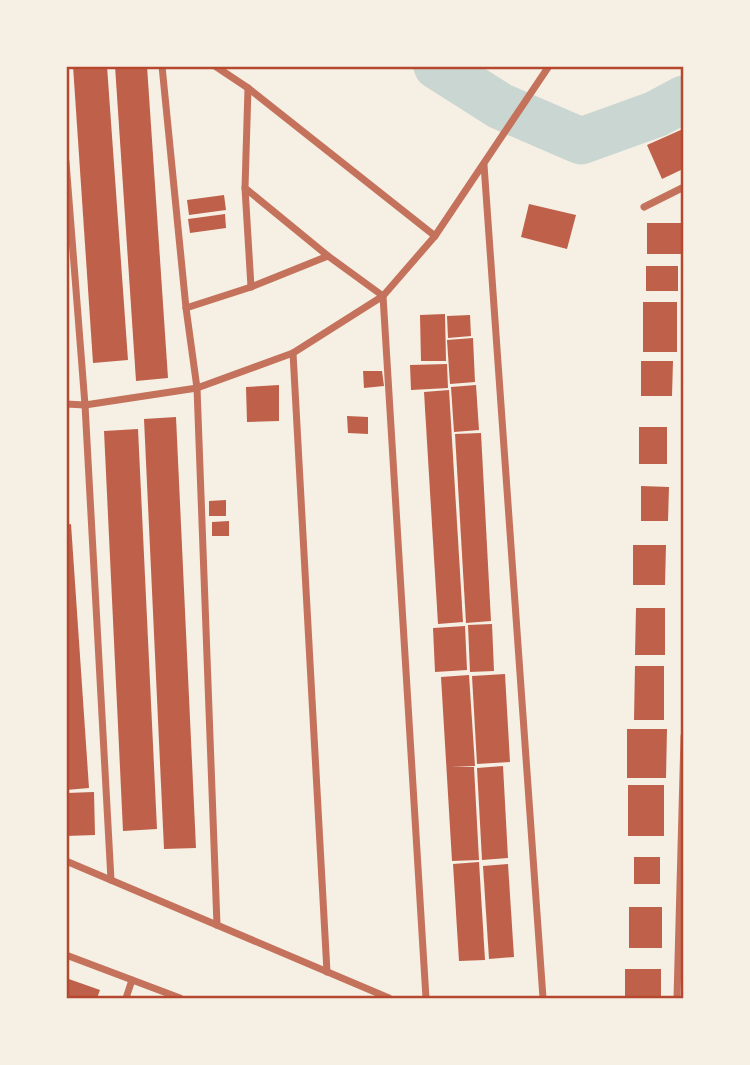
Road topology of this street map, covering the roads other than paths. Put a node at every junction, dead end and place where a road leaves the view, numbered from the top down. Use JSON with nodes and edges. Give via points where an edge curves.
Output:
{"nodes":[{"id":1,"x":162,"y":66,"type":"edge"},
{"id":2,"x":215,"y":66,"type":"edge"},
{"id":3,"x":548,"y":66,"type":"edge"},
{"id":4,"x":248,"y":88,"type":"junction"},
{"id":5,"x":66,"y":162,"type":"edge"},
{"id":6,"x":484,"y":165,"type":"junction"},
{"id":7,"x":684,"y":187,"type":"edge"},
{"id":8,"x":245,"y":188,"type":"junction"},
{"id":9,"x":644,"y":206,"type":"dead end"},
{"id":10,"x":435,"y":236,"type":"junction"},
{"id":11,"x":328,"y":256,"type":"junction"},
{"id":12,"x":251,"y":287,"type":"junction"},
{"id":13,"x":383,"y":296,"type":"junction"},
{"id":14,"x":186,"y":308,"type":"junction"},
{"id":15,"x":293,"y":353,"type":"junction"},
{"id":16,"x":197,"y":388,"type":"junction"},
{"id":17,"x":66,"y":404,"type":"edge"},
{"id":18,"x":85,"y":405,"type":"junction"},
{"id":19,"x":684,"y":736,"type":"edge"},
{"id":20,"x":683,"y":785,"type":"edge"},
{"id":21,"x":66,"y":862,"type":"edge"},
{"id":22,"x":111,"y":880,"type":"junction"},
{"id":23,"x":217,"y":926,"type":"junction"},
{"id":24,"x":66,"y":955,"type":"edge"},
{"id":25,"x":327,"y":972,"type":"junction"},
{"id":26,"x":132,"y":980,"type":"junction"},
{"id":27,"x":125,"y":999,"type":"edge"},
{"id":28,"x":180,"y":999,"type":"edge"},
{"id":29,"x":389,"y":999,"type":"edge"},
{"id":30,"x":426,"y":999,"type":"edge"},
{"id":31,"x":543,"y":999,"type":"edge"},
{"id":32,"x":677,"y":999,"type":"edge"}],
"edges":[{"from":1,"to":14,"type":"street"},
{"from":2,"to":4,"type":"street"},
{"from":3,"to":6,"type":"street"},
{"from":4,"to":8,"type":"street"},
{"from":4,"to":10,"type":"street"},
{"from":5,"to":18,"type":"street"},
{"from":6,"to":10,"type":"street"},
{"from":6,"to":31,"type":"street"},
{"from":7,"to":9,"type":"street"},
{"from":8,"to":11,"type":"street"},
{"from":8,"to":12,"type":"street"},
{"from":10,"to":13,"type":"street"},
{"from":11,"to":12,"type":"street"},
{"from":11,"to":13,"type":"street"},
{"from":12,"to":14,"type":"street"},
{"from":13,"to":15,"type":"street"},
{"from":13,"to":30,"type":"street"},
{"from":14,"to":16,"type":"street"},
{"from":15,"to":16,"type":"street"},
{"from":15,"to":25,"type":"street"},
{"from":16,"to":18,"type":"street"},
{"from":16,"to":23,"type":"street"},
{"from":17,"to":18,"type":"street"},
{"from":18,"to":22,"type":"street"},
{"from":19,"to":20,"type":"street"},
{"from":20,"to":32,"type":"street"},
{"from":21,"to":22,"type":"street"},
{"from":22,"to":23,"type":"street"},
{"from":23,"to":25,"type":"street"},
{"from":24,"to":26,"type":"street"},
{"from":25,"to":29,"type":"street"},
{"from":26,"to":27,"type":"street"},
{"from":26,"to":28,"type":"street"}]}
